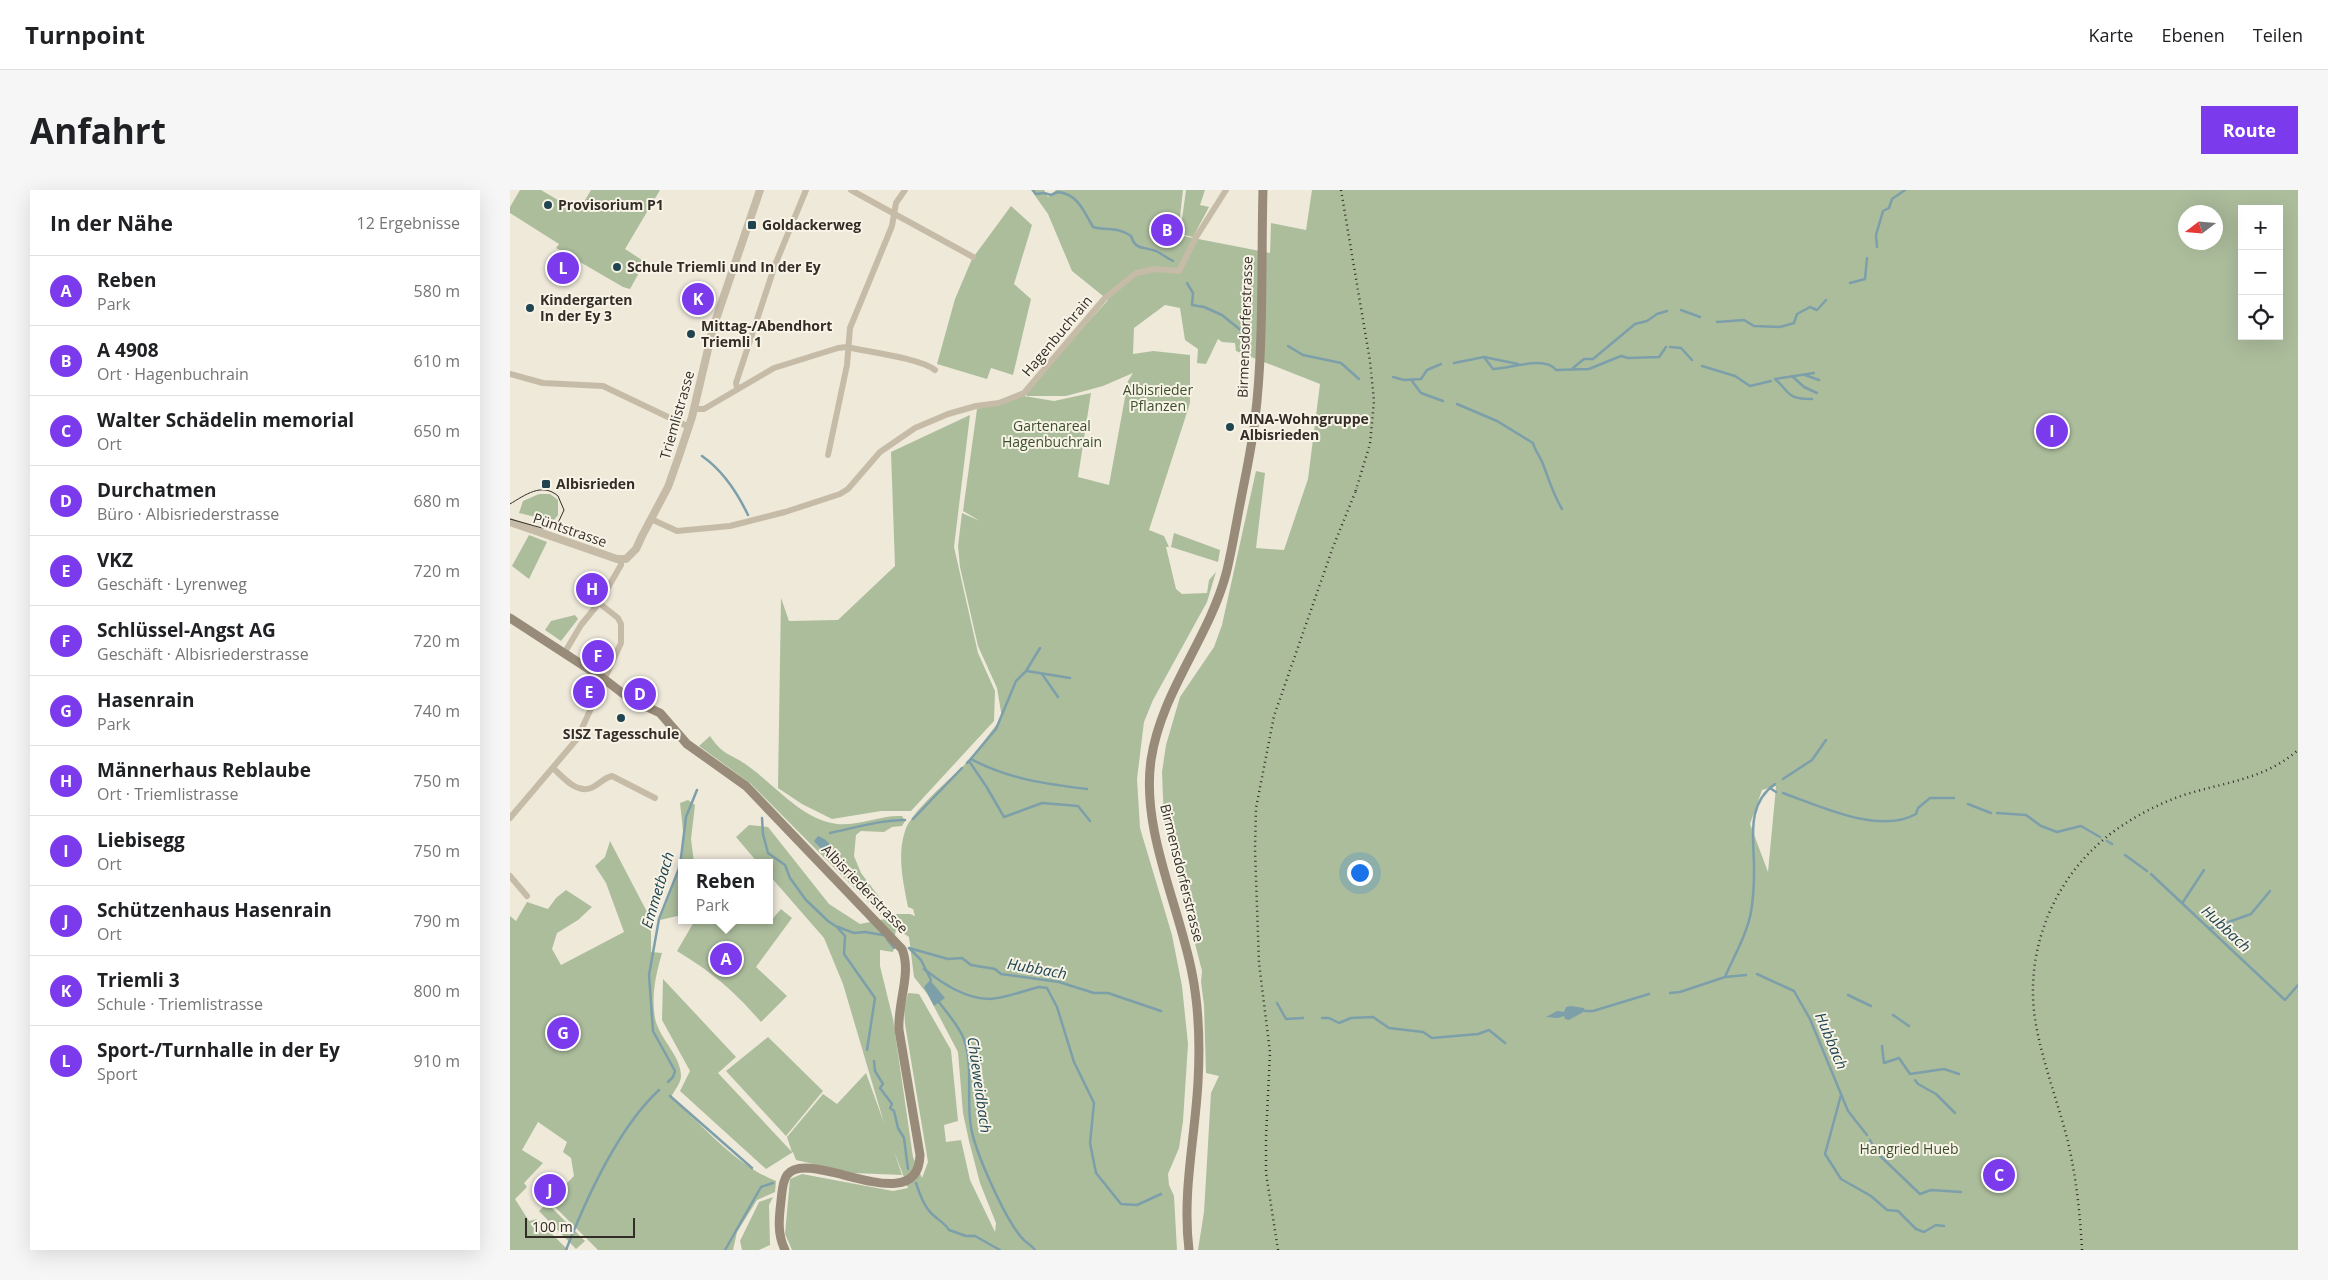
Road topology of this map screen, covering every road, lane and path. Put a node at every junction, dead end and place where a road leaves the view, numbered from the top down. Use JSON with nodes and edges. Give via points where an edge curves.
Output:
{"nodes":[{"id":1,"x":760,"y":190,"type":"edge"},
{"id":2,"x":806,"y":190,"type":"edge"},
{"id":3,"x":851,"y":190,"type":"edge"},
{"id":4,"x":905,"y":190,"type":"edge"},
{"id":5,"x":1226,"y":190,"type":"edge"},
{"id":6,"x":1263,"y":190,"type":"edge"},
{"id":7,"x":894,"y":212,"type":"junction"},
{"id":8,"x":973,"y":257,"type":"dead end"},
{"id":9,"x":847,"y":347,"type":"junction"},
{"id":10,"x":935,"y":370,"type":"dead end"},
{"id":11,"x":510,"y":374,"type":"edge"},
{"id":12,"x":736,"y":388,"type":"junction"},
{"id":13,"x":694,"y":409,"type":"junction"},
{"id":14,"x":689,"y":427,"type":"junction"},
{"id":15,"x":828,"y":455,"type":"dead end"},
{"id":16,"x":651,"y":519,"type":"junction"},
{"id":17,"x":510,"y":522,"type":"edge"},
{"id":18,"x":621,"y":560,"type":"junction"},
{"id":19,"x":599,"y":603,"type":"junction"},
{"id":20,"x":510,"y":618,"type":"edge"},
{"id":21,"x":565,"y":652,"type":"junction"},
{"id":22,"x":604,"y":678,"type":"junction"},
{"id":23,"x":553,"y":768,"type":"junction"},
{"id":24,"x":655,"y":798,"type":"dead end"},
{"id":25,"x":510,"y":818,"type":"edge"},
{"id":26,"x":510,"y":876,"type":"edge"},
{"id":27,"x":527,"y":896,"type":"dead end"},
{"id":28,"x":785,"y":1250,"type":"edge"},
{"id":29,"x":1189,"y":1250,"type":"edge"}],
"edges":[{"from":1,"to":13,"type":"street","name":"Triemlistrasse","via":[[716,319]]},
{"from":2,"to":12,"type":"street","via":[[768,284]]},
{"from":3,"to":7,"type":"street"},
{"from":4,"to":7,"type":"street"},
{"from":5,"to":16,"type":"street","name":"Hagenbuchrain","via":[[1179,271],[1143,270],[1120,285],[1019,396],[948,414],[915,428],[880,452],[848,489],[830,498],[730,526],[677,530]]},
{"from":6,"to":29,"type":"main road","name":"Birmensdorferstrasse","via":[[1258,394],[1234,534],[1220,594],[1167,700],[1151,763],[1153,825],[1185,942],[1197,1007],[1198,1082],[1186,1210]]},
{"from":7,"to":8,"type":"street"},
{"from":7,"to":9,"type":"street","via":[[892,226],[850,328]]},
{"from":9,"to":10,"type":"street","via":[[930,366]]},
{"from":9,"to":12,"type":"street","via":[[774,368]]},
{"from":9,"to":15,"type":"street","via":[[847,365]]},
{"from":11,"to":14,"type":"street","via":[[543,383],[603,386]]},
{"from":12,"to":13,"type":"street","via":[[704,409]]},
{"from":13,"to":14,"type":"street","name":"Triemlistrasse"},
{"from":14,"to":16,"type":"street","name":"Triemlistrasse","via":[[668,486]]},
{"from":16,"to":18,"type":"street","name":"Triemlistrasse","via":[[636,549]]},
{"from":17,"to":18,"type":"street","name":"Püntstrasse"},
{"from":18,"to":19,"type":"street","name":"Triemlistrasse"},
{"from":19,"to":21,"type":"street","name":"Triemlistrasse"},
{"from":19,"to":22,"type":"street","via":[[618,618],[622,636]]},
{"from":20,"to":21,"type":"main road","name":"Albisriederstrasse"},
{"from":21,"to":22,"type":"main road","name":"Albisriederstrasse"},
{"from":22,"to":23,"type":"street","via":[[577,739]]},
{"from":22,"to":28,"type":"main road","name":"Albisriederstrasse","via":[[630,699],[660,714],[687,744],[758,796],[900,945],[904,954],[899,1030],[920,1155],[918,1165],[910,1177],[892,1183],[806,1167],[794,1169],[787,1175],[783,1187],[779,1232]]},
{"from":23,"to":24,"type":"street","via":[[581,789],[589,789],[612,776]]},
{"from":23,"to":25,"type":"street"},
{"from":26,"to":27,"type":"street"}]}
